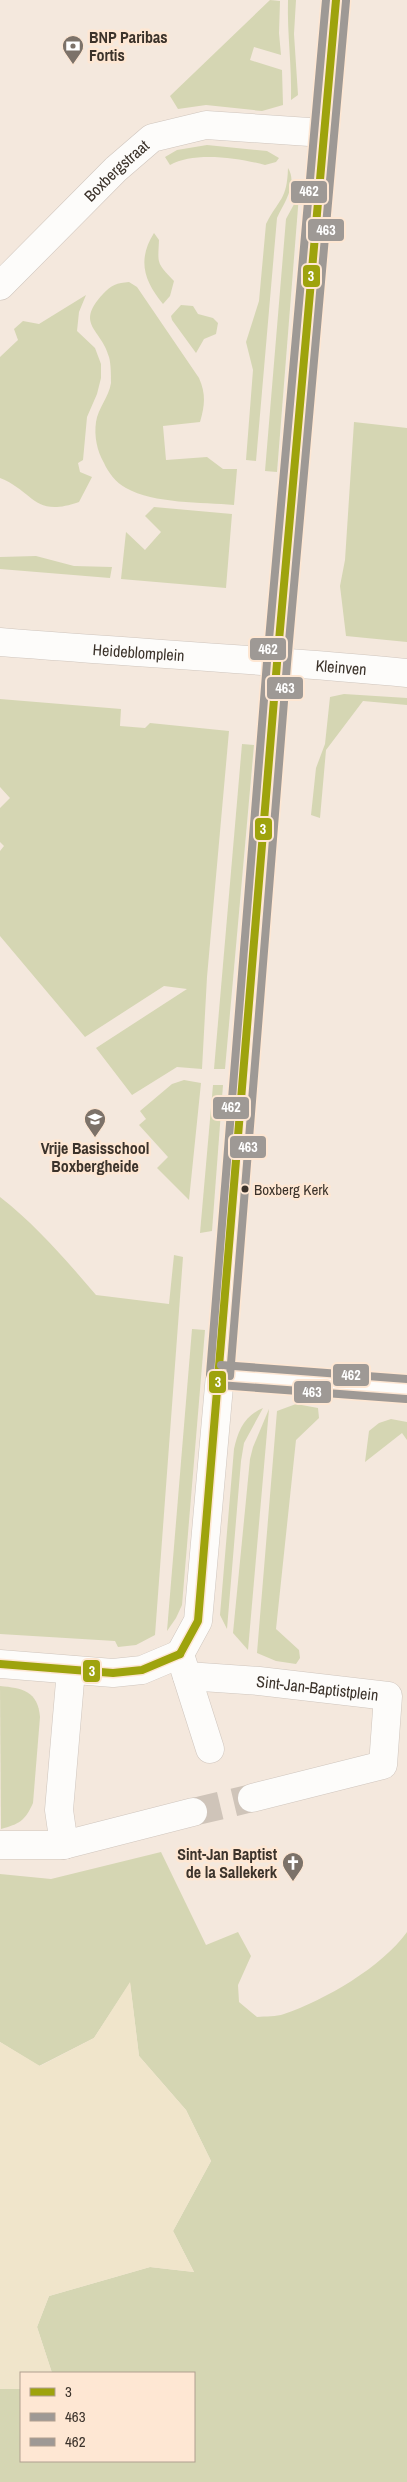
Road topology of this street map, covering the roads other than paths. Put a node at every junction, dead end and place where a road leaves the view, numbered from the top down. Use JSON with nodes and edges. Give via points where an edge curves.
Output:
{"nodes":[{"id":1,"x":336,"y":0,"type":"edge"},
{"id":2,"x":324,"y":133,"type":"junction"},
{"id":3,"x":0,"y":286,"type":"edge"},
{"id":4,"x":0,"y":642,"type":"edge"},
{"id":5,"x":277,"y":662,"type":"junction"},
{"id":6,"x":407,"y":673,"type":"edge"},
{"id":7,"x":220,"y":1375,"type":"junction"},
{"id":8,"x":407,"y":1389,"type":"edge"},
{"id":9,"x":0,"y":1664,"type":"edge"},
{"id":10,"x":184,"y":1665,"type":"junction"},
{"id":11,"x":70,"y":1670,"type":"junction"},
{"id":12,"x":210,"y":1749,"type":"dead end"},
{"id":13,"x":252,"y":1798,"type":"tunnel mouth"},
{"id":14,"x":193,"y":1812,"type":"tunnel mouth"},
{"id":15,"x":64,"y":1845,"type":"junction"},
{"id":16,"x":0,"y":1846,"type":"edge"}],
"edges":[{"from":1,"to":2,"type":"street"},
{"from":2,"to":3,"type":"street","name":"Boxbergstraat","via":[[206,125],[152,138],[116,169]]},
{"from":2,"to":5,"type":"street"},
{"from":4,"to":5,"type":"street","name":"Heideblomplein"},
{"from":5,"to":6,"type":"street","name":"Kleinven"},
{"from":5,"to":7,"type":"street"},
{"from":7,"to":8,"type":"street"},
{"from":7,"to":10,"type":"street","via":[[198,1621]]},
{"from":9,"to":11,"type":"street"},
{"from":10,"to":11,"type":"street","via":[[113,1673]]},
{"from":10,"to":12,"type":"street"},
{"from":10,"to":13,"type":"street","name":"Sint-Jan-Baptistplein","via":[[259,1681],[388,1696],[383,1765]]},
{"from":11,"to":15,"type":"street","via":[[59,1810]]},
{"from":14,"to":15,"type":"street"},
{"from":15,"to":16,"type":"street"}]}
